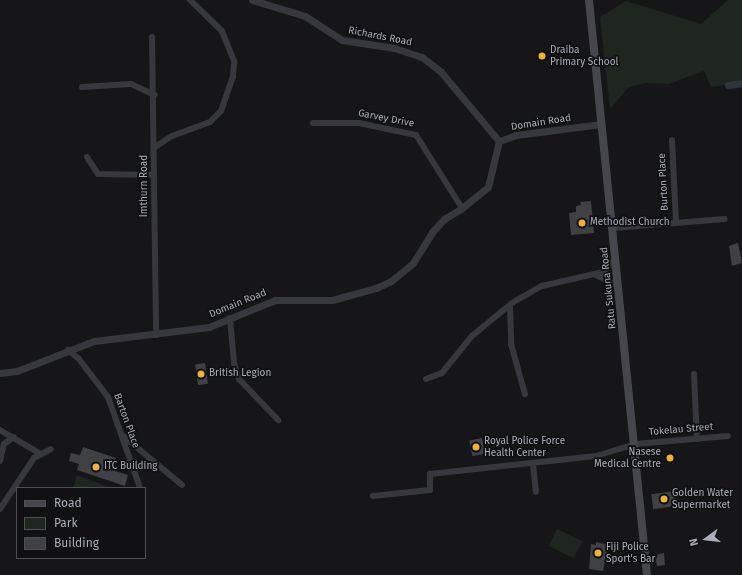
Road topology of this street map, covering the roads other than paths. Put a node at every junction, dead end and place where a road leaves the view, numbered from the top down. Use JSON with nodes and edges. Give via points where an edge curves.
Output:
{"nodes":[{"id":1,"x":190,"y":0,"type":"edge"},
{"id":2,"x":252,"y":0,"type":"edge"},
{"id":3,"x":589,"y":0,"type":"edge"},
{"id":4,"x":152,"y":37,"type":"dead end"},
{"id":5,"x":82,"y":87,"type":"dead end"},
{"id":6,"x":155,"y":95,"type":"junction"},
{"id":7,"x":313,"y":123,"type":"dead end"},
{"id":8,"x":601,"y":124,"type":"junction"},
{"id":9,"x":672,"y":140,"type":"dead end"},
{"id":10,"x":498,"y":141,"type":"junction"},
{"id":11,"x":155,"y":147,"type":"junction"},
{"id":12,"x":87,"y":157,"type":"dead end"},
{"id":13,"x":154,"y":175,"type":"junction"},
{"id":14,"x":462,"y":208,"type":"junction"},
{"id":15,"x":725,"y":219,"type":"dead end"},
{"id":16,"x":676,"y":222,"type":"junction"},
{"id":17,"x":613,"y":228,"type":"junction"},
{"id":18,"x":616,"y":259,"type":"junction"},
{"id":19,"x":596,"y":275,"type":"junction"},
{"id":20,"x":619,"y":286,"type":"junction"},
{"id":21,"x":510,"y":307,"type":"junction"},
{"id":22,"x":230,"y":318,"type":"junction"},
{"id":23,"x":156,"y":335,"type":"junction"},
{"id":24,"x":68,"y":350,"type":"junction"},
{"id":25,"x":0,"y":373,"type":"edge"},
{"id":26,"x":694,"y":374,"type":"dead end"},
{"id":27,"x":426,"y":379,"type":"dead end"},
{"id":28,"x":525,"y":394,"type":"dead end"},
{"id":29,"x":278,"y":420,"type":"dead end"},
{"id":30,"x":0,"y":430,"type":"edge"},
{"id":31,"x":121,"y":434,"type":"junction"},
{"id":32,"x":728,"y":436,"type":"dead end"},
{"id":33,"x":14,"y":437,"type":"junction"},
{"id":34,"x":697,"y":439,"type":"junction"},
{"id":35,"x":636,"y":444,"type":"junction"},
{"id":36,"x":51,"y":449,"type":"dead end"},
{"id":37,"x":39,"y":454,"type":"junction"},
{"id":38,"x":0,"y":461,"type":"edge"},
{"id":39,"x":533,"y":464,"type":"junction"},
{"id":40,"x":182,"y":485,"type":"dead end"},
{"id":41,"x":140,"y":487,"type":"edge"},
{"id":42,"x":536,"y":492,"type":"dead end"},
{"id":43,"x":373,"y":496,"type":"dead end"},
{"id":44,"x":0,"y":509,"type":"edge"},
{"id":45,"x":647,"y":575,"type":"edge"}],
"edges":[{"from":1,"to":11,"type":"street","via":[[222,31],[234,61],[233,77],[221,111],[210,122],[172,136]]},
{"from":2,"to":10,"type":"street","name":"Richards Road","via":[[305,16],[342,40],[394,48],[422,57],[441,72]]},
{"from":3,"to":8,"type":"main road","name":"Ratu Sukuna Road"},
{"from":4,"to":6,"type":"street","name":"Imthurn Road"},
{"from":5,"to":6,"type":"street","via":[[131,84]]},
{"from":6,"to":11,"type":"street","name":"Imthurn Road"},
{"from":7,"to":14,"type":"street","name":"Garvey Drive","via":[[359,123],[416,135]]},
{"from":8,"to":10,"type":"street","name":"Domain Road","via":[[516,135]]},
{"from":8,"to":17,"type":"main road","name":"Ratu Sukuna Road"},
{"from":9,"to":16,"type":"street","name":"Burton Place"},
{"from":10,"to":14,"type":"street","name":"Domain Road","via":[[488,187]]},
{"from":11,"to":13,"type":"street","name":"Imthurn Road"},
{"from":12,"to":13,"type":"street","via":[[98,174]]},
{"from":13,"to":23,"type":"street","name":"Imthurn Road"},
{"from":14,"to":22,"type":"street","name":"Domain Road","via":[[444,219],[432,232],[413,263],[390,281],[352,297],[332,300],[275,300]]},
{"from":15,"to":16,"type":"street"},
{"from":16,"to":17,"type":"street"},
{"from":17,"to":18,"type":"main road","name":"Ratu Sukuna Road"},
{"from":18,"to":19,"type":"street","via":[[603,272]]},
{"from":18,"to":20,"type":"main road","name":"Ratu Sukuna Road"},
{"from":19,"to":20,"type":"street"},
{"from":19,"to":21,"type":"street","via":[[542,286]]},
{"from":20,"to":35,"type":"main road","name":"Ratu Sukuna Road"},
{"from":21,"to":27,"type":"street","via":[[472,336],[442,373]]},
{"from":21,"to":28,"type":"street","via":[[510,344]]},
{"from":22,"to":23,"type":"street","name":"Domain Road","via":[[209,327]]},
{"from":22,"to":29,"type":"street","via":[[234,362],[239,379]]},
{"from":23,"to":24,"type":"street","name":"Domain Road","via":[[94,341]]},
{"from":24,"to":25,"type":"street","name":"Domain Road","via":[[17,371]]},
{"from":24,"to":31,"type":"street","name":"Barton Place","via":[[79,359],[108,397]]},
{"from":26,"to":34,"type":"street"},
{"from":30,"to":33,"type":"street"},
{"from":31,"to":40,"type":"street"},
{"from":31,"to":41,"type":"street","name":"Barton Place"},
{"from":32,"to":34,"type":"street","name":"Tokelau Street"},
{"from":33,"to":37,"type":"street"},
{"from":33,"to":38,"type":"street","via":[[4,444]]},
{"from":34,"to":35,"type":"street","name":"Tokelau Street"},
{"from":35,"to":39,"type":"street","name":"Tokelau Street","via":[[596,456]]},
{"from":35,"to":45,"type":"main road","name":"Ratu Sukuna Road"},
{"from":36,"to":37,"type":"street"},
{"from":37,"to":44,"type":"street"},
{"from":39,"to":42,"type":"street"},
{"from":39,"to":43,"type":"street","name":"Tokelau Street","via":[[430,474],[430,490]]}]}
